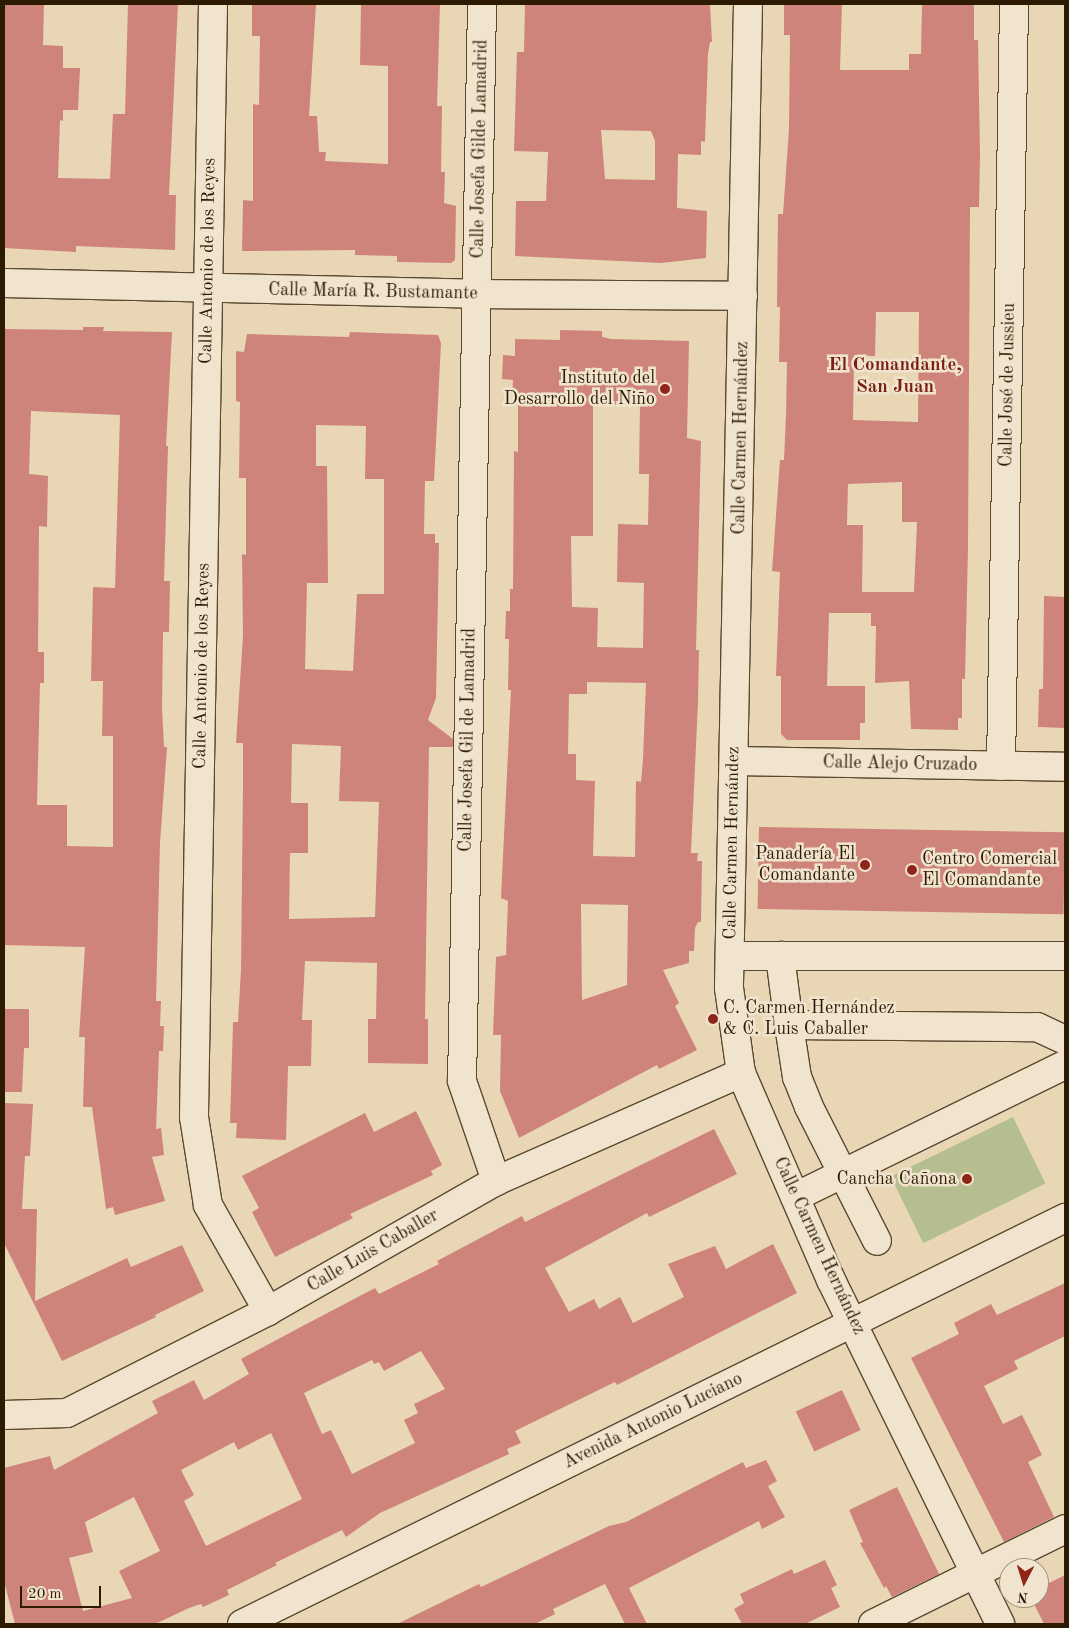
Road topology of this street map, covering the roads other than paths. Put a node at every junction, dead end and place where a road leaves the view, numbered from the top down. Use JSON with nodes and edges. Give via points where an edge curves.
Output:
{"nodes":[{"id":1,"x":214,"y":4,"type":"edge"},
{"id":2,"x":482,"y":4,"type":"edge"},
{"id":3,"x":748,"y":4,"type":"edge"},
{"id":4,"x":1014,"y":4,"type":"edge"},
{"id":5,"x":4,"y":283,"type":"edge"},
{"id":6,"x":208,"y":288,"type":"junction"},
{"id":7,"x":477,"y":294,"type":"junction"},
{"id":8,"x":743,"y":296,"type":"junction"},
{"id":9,"x":734,"y":761,"type":"junction"},
{"id":10,"x":1001,"y":766,"type":"junction"},
{"id":11,"x":1065,"y":767,"type":"edge"},
{"id":12,"x":730,"y":956,"type":"junction"},
{"id":13,"x":780,"y":956,"type":"junction"},
{"id":14,"x":1065,"y":956,"type":"edge"},
{"id":15,"x":789,"y":1025,"type":"junction"},
{"id":16,"x":1065,"y":1040,"type":"edge"},
{"id":17,"x":1065,"y":1065,"type":"edge"},
{"id":18,"x":741,"y":1073,"type":"junction"},
{"id":19,"x":842,"y":1174,"type":"junction"},
{"id":20,"x":496,"y":1181,"type":"junction"},
{"id":21,"x":795,"y":1197,"type":"junction"},
{"id":22,"x":1065,"y":1218,"type":"edge"},
{"id":23,"x":877,"y":1240,"type":"dead end"},
{"id":24,"x":268,"y":1312,"type":"junction"},
{"id":25,"x":853,"y":1322,"type":"junction"},
{"id":26,"x":4,"y":1415,"type":"edge"},
{"id":27,"x":1065,"y":1529,"type":"edge"},
{"id":28,"x":975,"y":1574,"type":"junction"},
{"id":29,"x":242,"y":1624,"type":"edge"},
{"id":30,"x":873,"y":1624,"type":"edge"},
{"id":31,"x":1000,"y":1624,"type":"edge"}],
"edges":[{"from":1,"to":6,"type":"street","name":"Calle Antonio de los Reyes"},
{"from":2,"to":7,"type":"street","name":"Calle Josefa Gilde Lamadrid"},
{"from":3,"to":8,"type":"street","name":"Calle Carmen Hernández"},
{"from":4,"to":10,"type":"street","name":"Calle José de Jussieu"},
{"from":5,"to":6,"type":"street","name":"Calle María R. Bustamante"},
{"from":6,"to":7,"type":"street","name":"Calle María R. Bustamante"},
{"from":6,"to":24,"type":"street","name":"Calle Antonio de los Reyes","via":[[194,1117],[208,1205]]},
{"from":7,"to":8,"type":"street","name":"Calle María R. Bustamante"},
{"from":7,"to":20,"type":"street","name":"Calle Josefa Gil de Lamadrid","via":[[462,1081]]},
{"from":8,"to":9,"type":"street","name":"Calle Carmen Hernández"},
{"from":9,"to":10,"type":"street","name":"Calle Alejo Cruzado"},
{"from":9,"to":12,"type":"street","name":"Calle Carmen Hernández"},
{"from":10,"to":11,"type":"street","name":"Calle Alejo Cruzado"},
{"from":12,"to":13,"type":"street"},
{"from":12,"to":18,"type":"street","name":"Calle Carmen Hernández","via":[[729,988]]},
{"from":13,"to":14,"type":"street"},
{"from":13,"to":15,"type":"street"},
{"from":15,"to":16,"type":"street","via":[[1037,1027]]},
{"from":15,"to":19,"type":"street","via":[[797,1077]]},
{"from":17,"to":19,"type":"street"},
{"from":18,"to":20,"type":"street","name":"Calle Luis Caballer"},
{"from":18,"to":21,"type":"street","name":"Calle Carmen Hernández"},
{"from":19,"to":21,"type":"street"},
{"from":19,"to":23,"type":"street"},
{"from":20,"to":24,"type":"street","name":"Calle Luis Caballer"},
{"from":21,"to":25,"type":"street","name":"Calle Carmen Hernández"},
{"from":22,"to":25,"type":"street","name":"Avenida Antonio Luciano"},
{"from":24,"to":26,"type":"street","name":"Calle Luis Caballer","via":[[67,1413]]},
{"from":25,"to":28,"type":"street","name":"Calle Carmen Hernández"},
{"from":25,"to":29,"type":"street","name":"Avenida Antonio Luciano"},
{"from":27,"to":28,"type":"street"},
{"from":28,"to":30,"type":"street"},
{"from":28,"to":31,"type":"street","name":"Calle Carmen Hernández"}]}
